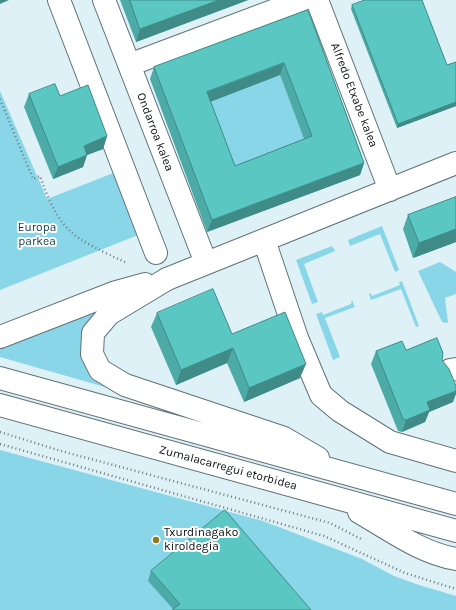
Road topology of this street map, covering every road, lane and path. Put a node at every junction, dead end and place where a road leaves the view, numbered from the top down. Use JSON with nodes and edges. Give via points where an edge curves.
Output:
{"nodes":[{"id":1,"x":59,"y":0,"type":"edge"},
{"id":2,"x":104,"y":0,"type":"edge"},
{"id":3,"x":302,"y":0,"type":"edge"},
{"id":4,"x":318,"y":0,"type":"edge"},
{"id":5,"x":129,"y":65,"type":"junction"},
{"id":6,"x":0,"y":98,"type":"edge"},
{"id":7,"x":456,"y":163,"type":"edge"},
{"id":8,"x":390,"y":190,"type":"junction"},
{"id":9,"x":264,"y":240,"type":"junction"},
{"id":10,"x":156,"y":253,"type":"dead end"},
{"id":11,"x":127,"y":263,"type":"dead end"},
{"id":12,"x":206,"y":263,"type":"junction"},
{"id":13,"x":167,"y":279,"type":"junction"},
{"id":14,"x":0,"y":337,"type":"edge"},
{"id":15,"x":0,"y":378,"type":"edge"},
{"id":16,"x":0,"y":405,"type":"edge"},
{"id":17,"x":0,"y":432,"type":"edge"},
{"id":18,"x":0,"y":444,"type":"edge"},
{"id":19,"x":456,"y":461,"type":"edge"},
{"id":20,"x":341,"y":472,"type":"junction"},
{"id":21,"x":334,"y":497,"type":"junction"},
{"id":22,"x":456,"y":504,"type":"edge"},
{"id":23,"x":456,"y":531,"type":"edge"},
{"id":24,"x":366,"y":542,"type":"dead end"},
{"id":25,"x":456,"y":559,"type":"edge"},
{"id":26,"x":456,"y":588,"type":"edge"}],
"edges":[{"from":1,"to":10,"type":"main road"},
{"from":2,"to":5,"type":"main road","name":"Ondarroa kalea"},
{"from":3,"to":5,"type":"main road"},
{"from":4,"to":8,"type":"main road","name":"Alfredo Etxabe kalea"},
{"from":5,"to":12,"type":"main road","name":"Ondarroa kalea"},
{"from":6,"to":11,"type":"path","via":[[33,179],[40,176],[49,202],[59,220],[72,234],[90,246]]},
{"from":7,"to":8,"type":"main road"},
{"from":8,"to":9,"type":"main road"},
{"from":9,"to":12,"type":"main road"},
{"from":9,"to":19,"type":"main road","via":[[297,338],[321,395],[340,411],[390,442]]},
{"from":12,"to":13,"type":"main road"},
{"from":13,"to":14,"type":"main road","via":[[116,292]]},
{"from":13,"to":20,"type":"main road","via":[[109,314],[93,333],[92,354],[100,370],[124,385],[284,438]]},
{"from":15,"to":20,"type":"main road"},
{"from":16,"to":21,"type":"main road","name":"Zumalacarregui etorbidea"},
{"from":17,"to":24,"type":"path","via":[[330,523]]},
{"from":18,"to":26,"type":"path","via":[[324,536],[404,573]]},
{"from":20,"to":22,"type":"main road"},
{"from":21,"to":23,"type":"main road","name":"Zumalacarregui etorbidea"},
{"from":21,"to":25,"type":"main road","via":[[418,547]]}]}
